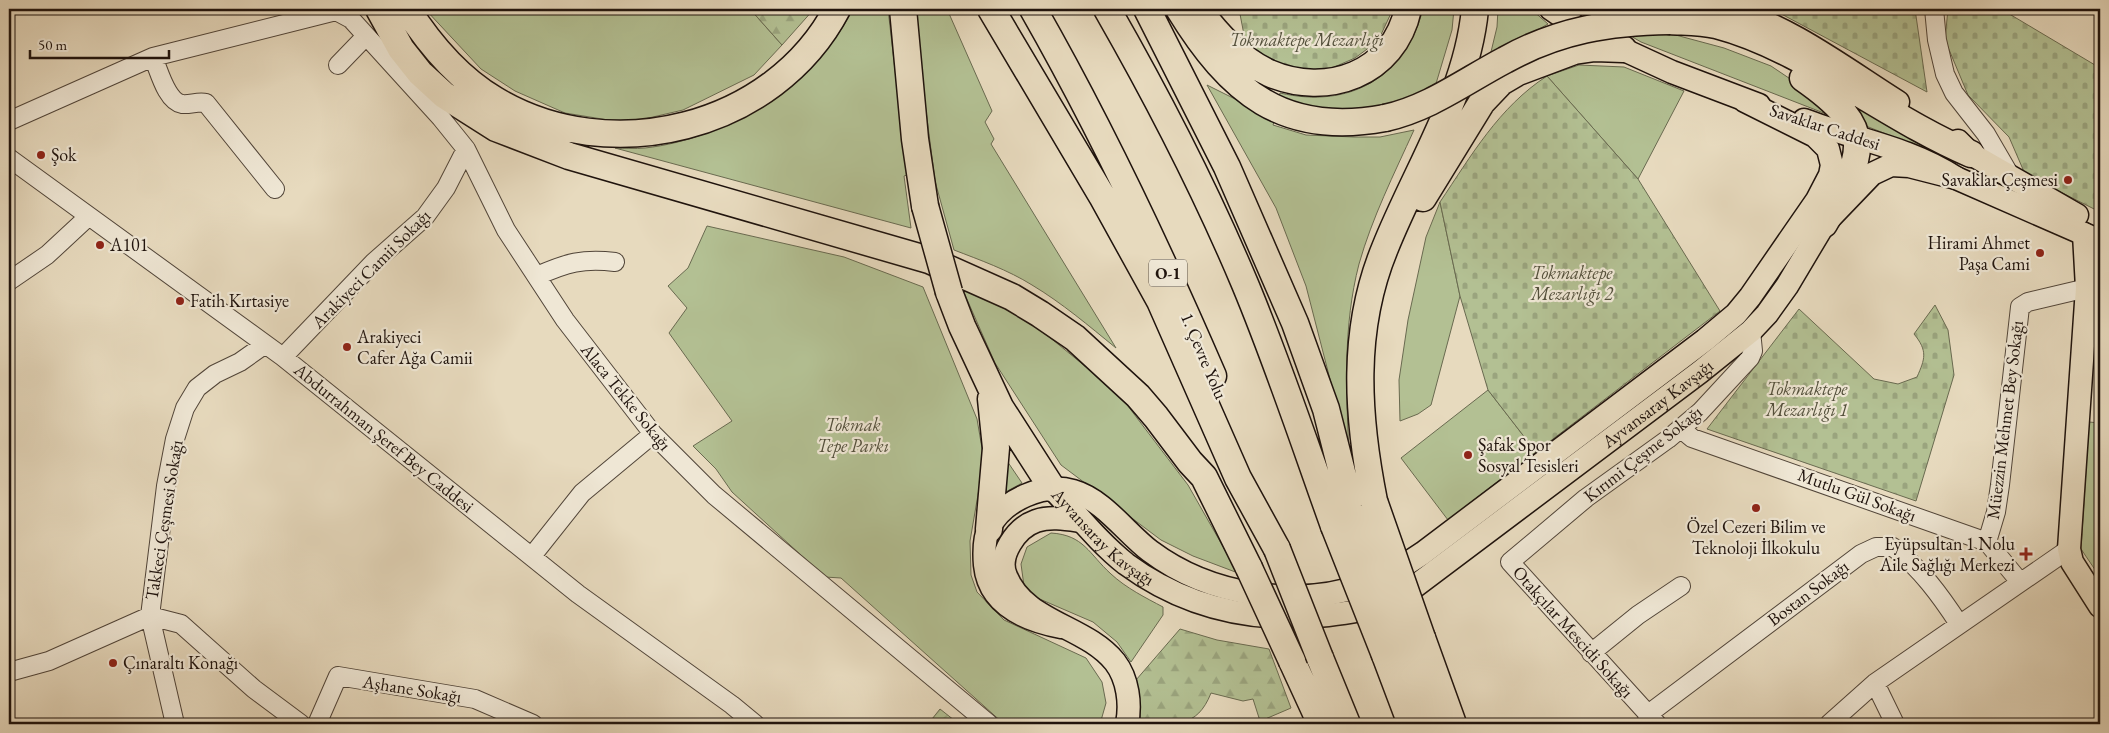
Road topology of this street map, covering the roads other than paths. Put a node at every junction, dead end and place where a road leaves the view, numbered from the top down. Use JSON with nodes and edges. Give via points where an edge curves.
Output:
{"nodes":[{"id":1,"x":378,"y":9,"type":"edge"},
{"id":2,"x":407,"y":9,"type":"edge"},
{"id":3,"x":837,"y":9,"type":"edge"},
{"id":4,"x":902,"y":9,"type":"edge"},
{"id":5,"x":991,"y":9,"type":"edge"},
{"id":6,"x":1033,"y":9,"type":"edge"},
{"id":7,"x":1107,"y":9,"type":"edge"},
{"id":8,"x":1147,"y":9,"type":"edge"},
{"id":9,"x":1179,"y":9,"type":"edge"},
{"id":10,"x":1198,"y":9,"type":"edge"},
{"id":11,"x":1408,"y":9,"type":"edge"},
{"id":12,"x":1475,"y":9,"type":"edge"},
{"id":13,"x":1551,"y":9,"type":"edge"},
{"id":14,"x":1597,"y":9,"type":"edge"},
{"id":15,"x":1728,"y":9,"type":"edge"},
{"id":16,"x":1934,"y":9,"type":"edge"},
{"id":17,"x":337,"y":10,"type":"edge"},
{"id":18,"x":1670,"y":21,"type":"junction"},
{"id":19,"x":366,"y":36,"type":"junction"},
{"id":20,"x":1597,"y":37,"type":"junction"},
{"id":21,"x":1623,"y":49,"type":"junction"},
{"id":22,"x":153,"y":57,"type":"junction"},
{"id":23,"x":338,"y":65,"type":"dead end"},
{"id":24,"x":1745,"y":101,"type":"junction"},
{"id":25,"x":9,"y":121,"type":"edge"},
{"id":26,"x":1855,"y":138,"type":"junction"},
{"id":27,"x":466,"y":150,"type":"junction"},
{"id":28,"x":1971,"y":154,"type":"junction"},
{"id":29,"x":9,"y":158,"type":"edge"},
{"id":30,"x":2011,"y":177,"type":"junction"},
{"id":31,"x":1956,"y":178,"type":"junction"},
{"id":32,"x":275,"y":189,"type":"dead end"},
{"id":33,"x":88,"y":217,"type":"junction"},
{"id":34,"x":1824,"y":224,"type":"junction"},
{"id":35,"x":2095,"y":234,"type":"edge"},
{"id":36,"x":1800,"y":243,"type":"junction"},
{"id":37,"x":614,"y":262,"type":"dead end"},
{"id":38,"x":537,"y":276,"type":"junction"},
{"id":39,"x":9,"y":281,"type":"edge"},
{"id":40,"x":2087,"y":288,"type":"junction"},
{"id":41,"x":1736,"y":314,"type":"junction"},
{"id":42,"x":1751,"y":331,"type":"junction"},
{"id":43,"x":264,"y":345,"type":"junction"},
{"id":44,"x":283,"y":357,"type":"junction"},
{"id":45,"x":1361,"y":362,"type":"junction"},
{"id":46,"x":989,"y":386,"type":"junction"},
{"id":47,"x":1680,"y":428,"type":"junction"},
{"id":48,"x":653,"y":434,"type":"junction"},
{"id":49,"x":1052,"y":488,"type":"junction"},
{"id":50,"x":1355,"y":515,"type":"junction"},
{"id":51,"x":1082,"y":521,"type":"junction"},
{"id":52,"x":989,"y":529,"type":"junction"},
{"id":53,"x":1987,"y":542,"type":"junction"},
{"id":54,"x":1277,"y":549,"type":"junction"},
{"id":55,"x":2069,"y":549,"type":"junction"},
{"id":56,"x":532,"y":556,"type":"junction"},
{"id":57,"x":1510,"y":562,"type":"joint"},
{"id":58,"x":2020,"y":582,"type":"junction"},
{"id":59,"x":1681,"y":586,"type":"dead end"},
{"id":60,"x":2100,"y":606,"type":"edge"},
{"id":61,"x":150,"y":616,"type":"junction"},
{"id":62,"x":1959,"y":624,"type":"junction"},
{"id":63,"x":1060,"y":627,"type":"junction"},
{"id":64,"x":1404,"y":648,"type":"junction"},
{"id":65,"x":1591,"y":653,"type":"junction"},
{"id":66,"x":9,"y":672,"type":"edge"},
{"id":67,"x":1875,"y":683,"type":"junction"},
{"id":68,"x":502,"y":717,"type":"edge"},
{"id":69,"x":1652,"y":719,"type":"edge"},
{"id":70,"x":175,"y":724,"type":"edge"},
{"id":71,"x":301,"y":724,"type":"edge"},
{"id":72,"x":317,"y":724,"type":"edge"},
{"id":73,"x":533,"y":724,"type":"edge"},
{"id":74,"x":755,"y":724,"type":"edge"},
{"id":75,"x":989,"y":724,"type":"edge"},
{"id":76,"x":1127,"y":724,"type":"edge"},
{"id":77,"x":1321,"y":724,"type":"edge"},
{"id":78,"x":1347,"y":724,"type":"edge"},
{"id":79,"x":1411,"y":724,"type":"edge"},
{"id":80,"x":1430,"y":724,"type":"edge"},
{"id":81,"x":1453,"y":724,"type":"edge"},
{"id":82,"x":1829,"y":724,"type":"edge"},
{"id":83,"x":1894,"y":724,"type":"edge"}],
"edges":[{"from":1,"to":77,"type":"highway","bridge":true,"via":[[401,49],[420,73],[444,95],[496,128],[569,156],[929,260],[1012,297],[1075,338],[1138,396],[1204,476]]},
{"from":2,"to":3,"type":"highway","via":[[446,60],[496,100],[538,120],[574,129],[607,134],[648,134],[679,128],[751,97],[787,73],[812,46]]},
{"from":4,"to":46,"type":"highway","bridge":true,"via":[[925,206],[949,292]]},
{"from":5,"to":54,"type":"highway","via":[[1160,301],[1238,478]]},
{"from":6,"to":54,"type":"highway","name":"1. Çevre Yolu","number":"O-1","via":[[1103,136],[1174,287],[1267,504]]},
{"from":7,"to":50,"type":"highway","via":[[1150,85],[1217,220],[1270,347]]},
{"from":8,"to":50,"type":"highway","via":[[1227,167],[1295,323],[1326,408]]},
{"from":9,"to":18,"type":"highway","bridge":true,"via":[[1216,63],[1259,100],[1290,114],[1356,124],[1437,100],[1540,42],[1587,27],[1620,22]]},
{"from":10,"to":11,"type":"highway","via":[[1220,36],[1248,61],[1284,78],[1320,83],[1356,75],[1384,55],[1396,41]]},
{"from":12,"to":45,"type":"highway","via":[[1464,65],[1384,249],[1366,316]]},
{"from":13,"to":20,"type":"main road","name":"Savaklar Caddesi"},
{"from":14,"to":20,"type":"main road"},
{"from":15,"to":28,"type":"main road","via":[[1779,29],[1833,61],[1955,138]]},
{"from":16,"to":30,"type":"street","via":[[1945,74],[1954,93],[1986,134]]},
{"from":17,"to":19,"type":"street","name":"Alaca Tekke Sokağı","via":[[351,19]]},
{"from":17,"to":22,"type":"street"},
{"from":18,"to":26,"type":"highway","via":[[1737,41],[1781,63],[1831,99],[1850,123]]},
{"from":18,"to":28,"type":"highway","via":[[1714,25],[1752,37]]},
{"from":19,"to":23,"type":"street"},
{"from":19,"to":27,"type":"street","name":"Alaca Tekke Sokağı"},
{"from":20,"to":21,"type":"main road","name":"Savaklar Caddesi"},
{"from":21,"to":24,"type":"main road","name":"Savaklar Caddesi"},
{"from":21,"to":45,"type":"highway","via":[[1595,48],[1558,56],[1518,72],[1490,90],[1428,188],[1406,232]]},
{"from":22,"to":25,"type":"street"},
{"from":22,"to":32,"type":"street","via":[[170,96],[176,102],[206,103]]},
{"from":24,"to":26,"type":"main road","name":"Savaklar Caddesi"},
{"from":24,"to":36,"type":"main road","name":"Ayvansaray Kavşağı","via":[[1804,129],[1828,149],[1832,165],[1830,174]]},
{"from":26,"to":31,"type":"main road","name":"Savaklar Caddesi","via":[[1918,158]]},
{"from":26,"to":34,"type":"highway","via":[[1858,150],[1853,171]]},
{"from":27,"to":38,"type":"street","name":"Alaca Tekke Sokağı","via":[[506,230]]},
{"from":27,"to":44,"type":"street","name":"Arakiyeci Camii Sokağı","via":[[446,188],[425,217],[374,262]]},
{"from":28,"to":30,"type":"main road"},
{"from":29,"to":33,"type":"street","name":"Abdurrahman Şeref Bey Caddesi"},
{"from":30,"to":35,"type":"main road","via":[[2061,207]]},
{"from":31,"to":34,"type":"main road","name":"Ayvansaray Kavşağı","via":[[1909,166],[1891,165],[1872,174]]},
{"from":31,"to":35,"type":"main road","name":"Savaklar Caddesi"},
{"from":33,"to":39,"type":"street","via":[[47,255]]},
{"from":33,"to":43,"type":"street","name":"Abdurrahman Şeref Bey Caddesi"},
{"from":34,"to":36,"type":"main road","name":"Ayvansaray Kavşağı"},
{"from":35,"to":40,"type":"main road"},
{"from":36,"to":41,"type":"main road","name":"Ayvansaray Kavşağı"},
{"from":36,"to":42,"type":"main road","name":"Ayvansaray Kavşağı","via":[[1787,286]]},
{"from":37,"to":38,"type":"street","via":[[591,259],[572,262]]},
{"from":38,"to":48,"type":"street","name":"Alaca Tekke Sokağı","via":[[565,320]]},
{"from":40,"to":53,"type":"street","name":"Müezzin Mehmet Bey Sokağı","via":[[2028,302],[2020,307],[2000,485]]},
{"from":40,"to":55,"type":"main road"},
{"from":41,"to":42,"type":"main road"},
{"from":41,"to":49,"type":"main road","name":"Ayvansaray Kavşağı","via":[[1423,553],[1389,575],[1344,590],[1269,596],[1202,581],[1173,568],[1086,496]]},
{"from":42,"to":47,"type":"street","name":"Kırımi Çeşme Sokağı","via":[[1753,351],[1750,358],[1700,412]]},
{"from":42,"to":51,"type":"main road","name":"Ayvansaray Kavşağı","via":[[1414,588],[1360,611],[1290,618],[1239,614],[1209,607],[1156,584],[1105,546]]},
{"from":43,"to":44,"type":"street","name":"Abdurrahman Şeref Bey Caddesi"},
{"from":43,"to":61,"type":"street","name":"Takkeci Çeşmesi Sokağı","via":[[197,388],[186,408],[175,439],[166,486]]},
{"from":44,"to":56,"type":"street","name":"Abdurrahman Şeref Bey Caddesi"},
{"from":45,"to":50,"type":"highway","via":[[1362,439]]},
{"from":46,"to":49,"type":"highway"},
{"from":46,"to":52,"type":"highway","via":[[996,448]]},
{"from":47,"to":53,"type":"street","name":"Mutlu Gül Sokağı","via":[[1692,438]]},
{"from":47,"to":57,"type":"street","name":"Kırımi Çeşme Sokağı","via":[[1586,498]]},
{"from":48,"to":56,"type":"street","via":[[582,493]]},
{"from":48,"to":75,"type":"street","name":"Alaca Tekke Sokağı","via":[[714,495]]},
{"from":49,"to":51,"type":"main road","name":"Ayvansaray Kavşağı"},
{"from":49,"to":52,"type":"main road","via":[[1003,510]]},
{"from":50,"to":64,"type":"highway","bridge":true},
{"from":50,"to":64,"type":"highway","bridge":true},
{"from":51,"to":63,"type":"main road","via":[[1050,518],[1035,521],[1020,532],[1005,555],[1005,575],[1014,593]]},
{"from":52,"to":63,"type":"main road","via":[[984,549],[985,565],[994,593],[1006,606],[1026,617]]},
{"from":53,"to":58,"type":"street"},
{"from":54,"to":78,"type":"highway","number":"O-1","bridge":true},
{"from":55,"to":58,"type":"street"},
{"from":55,"to":60,"type":"main road","via":[[2072,562]]},
{"from":56,"to":74,"type":"street","name":"Abdurrahman Şeref Bey Caddesi","via":[[578,594]]},
{"from":57,"to":65,"type":"street","name":"Otakçılar Mescidi Sokağı"},
{"from":58,"to":62,"type":"street"},
{"from":59,"to":65,"type":"street","via":[[1638,614]]},
{"from":61,"to":66,"type":"street","via":[[49,661]]},
{"from":61,"to":70,"type":"street"},
{"from":61,"to":71,"type":"street","via":[[181,624],[254,689]]},
{"from":62,"to":67,"type":"street"},
{"from":62,"to":69,"type":"street","name":"Bostan Sokağı","via":[[1936,589],[1910,560],[1893,547],[1876,547],[1861,554]]},
{"from":63,"to":76,"type":"main road","via":[[1093,642],[1116,664],[1126,683]]},
{"from":64,"to":79,"type":"highway"},
{"from":64,"to":80,"type":"highway"},
{"from":64,"to":81,"type":"highway"},
{"from":65,"to":69,"type":"street","name":"Otakçılar Mescidi Sokağı"},
{"from":67,"to":82,"type":"street"},
{"from":67,"to":83,"type":"street"},
{"from":68,"to":72,"type":"street","name":"Aşhane Sokağı","via":[[476,699],[338,676]]},
{"from":68,"to":73,"type":"street","name":"Aşhane Sokağı"}]}
